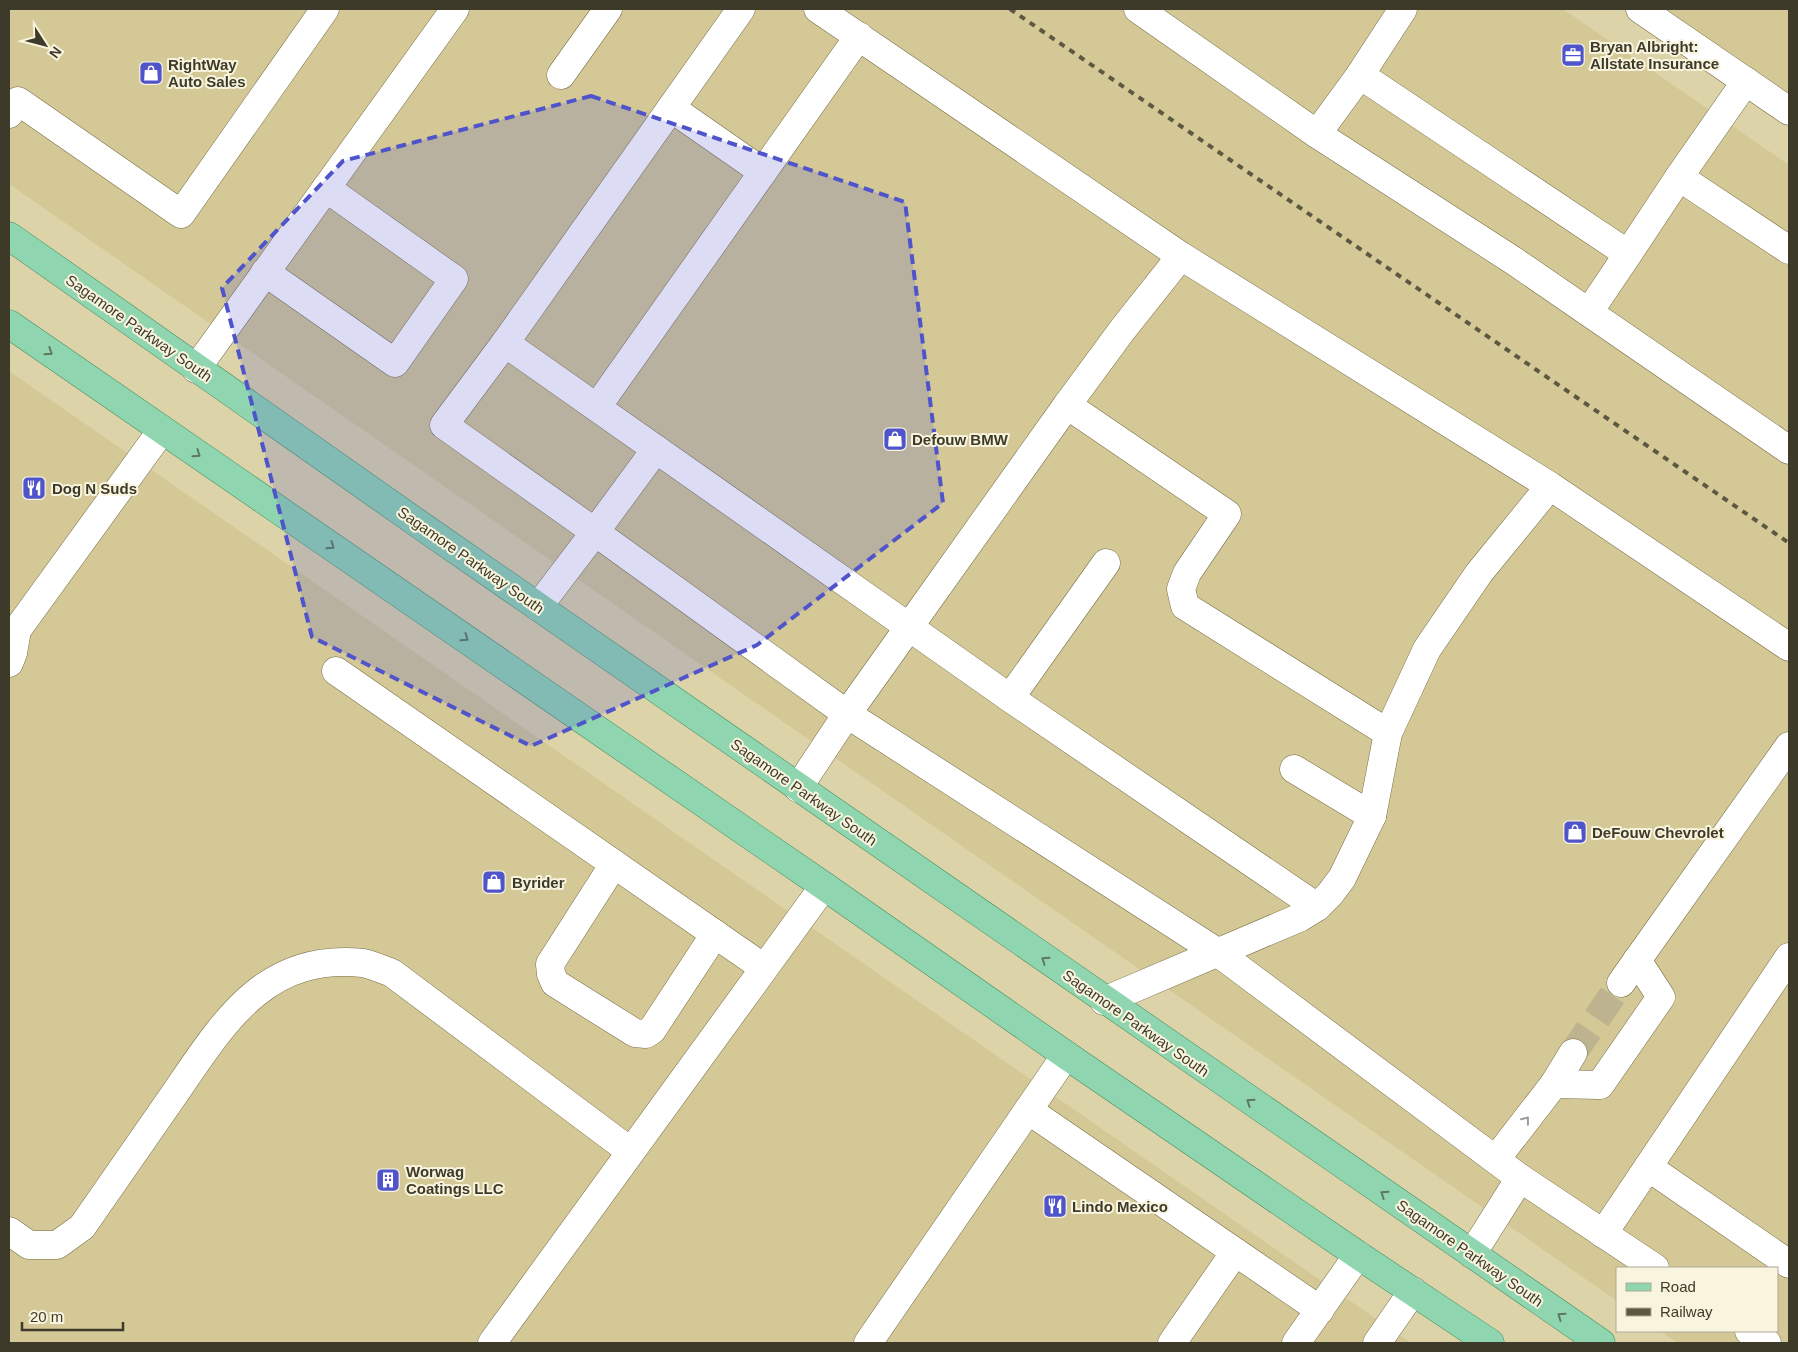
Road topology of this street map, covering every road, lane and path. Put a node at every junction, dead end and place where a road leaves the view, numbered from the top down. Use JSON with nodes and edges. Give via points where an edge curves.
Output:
{"nodes":[{"id":1,"x":325,"y":9,"type":"edge"},
{"id":2,"x":455,"y":9,"type":"edge"},
{"id":3,"x":608,"y":9,"type":"edge"},
{"id":4,"x":741,"y":9,"type":"edge"},
{"id":5,"x":818,"y":9,"type":"edge"},
{"id":6,"x":1138,"y":9,"type":"edge"},
{"id":7,"x":1403,"y":9,"type":"edge"},
{"id":8,"x":1640,"y":9,"type":"edge"},
{"id":9,"x":859,"y":36,"type":"junction"},
{"id":10,"x":561,"y":74,"type":"dead end"},
{"id":11,"x":1360,"y":75,"type":"junction"},
{"id":12,"x":1746,"y":81,"type":"junction"},
{"id":13,"x":12,"y":101,"type":"edge"},
{"id":14,"x":670,"y":108,"type":"junction"},
{"id":15,"x":1789,"y":111,"type":"edge"},
{"id":16,"x":1317,"y":134,"type":"junction"},
{"id":17,"x":763,"y":172,"type":"junction"},
{"id":18,"x":1679,"y":177,"type":"junction"},
{"id":19,"x":326,"y":188,"type":"junction"},
{"id":20,"x":9,"y":236,"type":"edge"},
{"id":21,"x":1789,"y":250,"type":"edge"},
{"id":22,"x":1628,"y":254,"type":"junction"},
{"id":23,"x":1181,"y":256,"type":"junction"},
{"id":24,"x":265,"y":272,"type":"junction"},
{"id":25,"x":1589,"y":312,"type":"junction"},
{"id":26,"x":9,"y":324,"type":"edge"},
{"id":27,"x":505,"y":343,"type":"junction"},
{"id":28,"x":196,"y":369,"type":"junction"},
{"id":29,"x":1067,"y":405,"type":"junction"},
{"id":30,"x":597,"y":407,"type":"junction"},
{"id":31,"x":162,"y":430,"type":"junction"},
{"id":32,"x":656,"y":449,"type":"junction"},
{"id":33,"x":1789,"y":450,"type":"edge"},
{"id":34,"x":1550,"y":486,"type":"junction"},
{"id":35,"x":595,"y":532,"type":"junction"},
{"id":36,"x":1106,"y":563,"type":"dead end"},
{"id":37,"x":538,"y":607,"type":"junction"},
{"id":38,"x":909,"y":627,"type":"junction"},
{"id":39,"x":13,"y":631,"type":"edge"},
{"id":40,"x":1789,"y":647,"type":"edge"},
{"id":41,"x":9,"y":663,"type":"edge"},
{"id":42,"x":336,"y":671,"type":"dead end"},
{"id":43,"x":1010,"y":698,"type":"junction"},
{"id":44,"x":847,"y":714,"type":"junction"},
{"id":45,"x":1388,"y":733,"type":"junction"},
{"id":46,"x":1789,"y":746,"type":"edge"},
{"id":47,"x":1294,"y":769,"type":"dead end"},
{"id":48,"x":798,"y":788,"type":"junction"},
{"id":49,"x":1372,"y":816,"type":"junction"},
{"id":50,"x":614,"y":864,"type":"junction"},
{"id":51,"x":824,"y":886,"type":"junction"},
{"id":52,"x":1317,"y":907,"type":"junction"},
{"id":53,"x":714,"y":934,"type":"junction"},
{"id":54,"x":1218,"y":952,"type":"junction"},
{"id":55,"x":1789,"y":957,"type":"edge"},
{"id":56,"x":1637,"y":960,"type":"junction"},
{"id":57,"x":764,"y":968,"type":"junction"},
{"id":58,"x":1621,"y":983,"type":"tunnel mouth"},
{"id":59,"x":1104,"y":1001,"type":"junction"},
{"id":60,"x":1574,"y":1053,"type":"tunnel mouth"},
{"id":61,"x":1066,"y":1055,"type":"junction"},
{"id":62,"x":1554,"y":1084,"type":"junction"},
{"id":63,"x":1028,"y":1110,"type":"junction"},
{"id":64,"x":630,"y":1151,"type":"junction"},
{"id":65,"x":1496,"y":1159,"type":"junction"},
{"id":66,"x":1648,"y":1166,"type":"junction"},
{"id":67,"x":1520,"y":1178,"type":"junction"},
{"id":68,"x":9,"y":1230,"type":"edge"},
{"id":69,"x":1603,"y":1234,"type":"junction"},
{"id":70,"x":1235,"y":1252,"type":"junction"},
{"id":71,"x":1472,"y":1254,"type":"junction"},
{"id":72,"x":1358,"y":1255,"type":"junction"},
{"id":73,"x":1789,"y":1264,"type":"edge"},
{"id":74,"x":1653,"y":1267,"type":"edge"},
{"id":75,"x":1413,"y":1291,"type":"junction"},
{"id":76,"x":1320,"y":1310,"type":"junction"},
{"id":77,"x":1750,"y":1332,"type":"edge"},
{"id":78,"x":492,"y":1343,"type":"edge"},
{"id":79,"x":868,"y":1343,"type":"edge"},
{"id":80,"x":1172,"y":1343,"type":"edge"},
{"id":81,"x":1296,"y":1343,"type":"edge"},
{"id":82,"x":1377,"y":1343,"type":"edge"},
{"id":83,"x":1490,"y":1343,"type":"edge"},
{"id":84,"x":1602,"y":1343,"type":"edge"},
{"id":85,"x":1767,"y":1343,"type":"edge"}],
"edges":[{"from":1,"to":13,"type":"street","via":[[181,214]]},
{"from":2,"to":19,"type":"street"},
{"from":3,"to":10,"type":"street"},
{"from":4,"to":14,"type":"street"},
{"from":5,"to":9,"type":"street"},
{"from":6,"to":16,"type":"street"},
{"from":7,"to":11,"type":"street"},
{"from":8,"to":12,"type":"street"},
{"from":9,"to":17,"type":"street"},
{"from":9,"to":23,"type":"street"},
{"from":11,"to":16,"type":"street"},
{"from":11,"to":22,"type":"street"},
{"from":12,"to":15,"type":"street"},
{"from":12,"to":18,"type":"street"},
{"from":14,"to":17,"type":"street"},
{"from":14,"to":27,"type":"street"},
{"from":16,"to":25,"type":"street"},
{"from":17,"to":30,"type":"street"},
{"from":18,"to":21,"type":"street"},
{"from":18,"to":22,"type":"street"},
{"from":19,"to":24,"type":"street"},
{"from":19,"to":24,"type":"street","via":[[454,279],[395,363]]},
{"from":20,"to":28,"type":"main road","name":"Sagamore Parkway South"},
{"from":22,"to":25,"type":"street"},
{"from":23,"to":29,"type":"street"},
{"from":23,"to":34,"type":"street"},
{"from":24,"to":28,"type":"street"},
{"from":25,"to":33,"type":"street"},
{"from":26,"to":31,"type":"main road","one_way":true},
{"from":27,"to":30,"type":"street"},
{"from":27,"to":35,"type":"street","via":[[444,425]]},
{"from":28,"to":37,"type":"main road","name":"Sagamore Parkway South"},
{"from":29,"to":38,"type":"street"},
{"from":29,"to":45,"type":"street","via":[[1227,514],[1187,573],[1181,589],[1185,606]]},
{"from":30,"to":32,"type":"street"},
{"from":31,"to":39,"type":"street"},
{"from":31,"to":51,"type":"main road","one_way":true},
{"from":32,"to":35,"type":"street"},
{"from":32,"to":38,"type":"street"},
{"from":34,"to":40,"type":"street"},
{"from":34,"to":45,"type":"street","via":[[1479,573],[1427,648]]},
{"from":35,"to":37,"type":"street"},
{"from":35,"to":44,"type":"street"},
{"from":36,"to":43,"type":"street"},
{"from":37,"to":48,"type":"main road","name":"Sagamore Parkway South"},
{"from":38,"to":43,"type":"street"},
{"from":38,"to":44,"type":"street"},
{"from":39,"to":41,"type":"street","via":[[13,653]]},
{"from":42,"to":50,"type":"street"},
{"from":43,"to":52,"type":"street"},
{"from":44,"to":48,"type":"street"},
{"from":44,"to":54,"type":"street"},
{"from":45,"to":49,"type":"street"},
{"from":46,"to":56,"type":"street"},
{"from":47,"to":49,"type":"street"},
{"from":59,"to":48,"type":"main road","name":"Sagamore Parkway South","one_way":true},
{"from":49,"to":52,"type":"street","via":[[1342,878]]},
{"from":50,"to":53,"type":"street"},
{"from":50,"to":53,"type":"street","via":[[550,964],[551,974],[559,986],[635,1033],[646,1034],[652,1030]]},
{"from":51,"to":57,"type":"street"},
{"from":51,"to":61,"type":"main road"},
{"from":52,"to":54,"type":"street"},
{"from":53,"to":57,"type":"street"},
{"from":54,"to":59,"type":"street"},
{"from":54,"to":65,"type":"street"},
{"from":55,"to":66,"type":"street"},
{"from":56,"to":58,"type":"street"},
{"from":56,"to":62,"type":"street","via":[[1661,996],[1600,1085]]},
{"from":57,"to":64,"type":"street"},
{"from":71,"to":59,"type":"main road","name":"Sagamore Parkway South","one_way":true},
{"from":60,"to":62,"type":"street"},
{"from":61,"to":63,"type":"street"},
{"from":61,"to":72,"type":"main road"},
{"from":65,"to":62,"type":"street","one_way":true},
{"from":63,"to":70,"type":"street"},
{"from":63,"to":79,"type":"street"},
{"from":64,"to":68,"type":"street","via":[[392,973],[365,964],[302,967],[262,986],[224,1022],[82,1227],[56,1245],[30,1245]]},
{"from":64,"to":78,"type":"street"},
{"from":65,"to":67,"type":"street"},
{"from":66,"to":69,"type":"street"},
{"from":66,"to":73,"type":"street"},
{"from":67,"to":69,"type":"street"},
{"from":67,"to":71,"type":"street"},
{"from":69,"to":74,"type":"street"},
{"from":70,"to":76,"type":"street"},
{"from":70,"to":80,"type":"street"},
{"from":84,"to":71,"type":"main road","name":"Sagamore Parkway South","one_way":true},
{"from":72,"to":75,"type":"main road"},
{"from":72,"to":76,"type":"street"},
{"from":75,"to":82,"type":"street"},
{"from":75,"to":83,"type":"main road"},
{"from":76,"to":81,"type":"street"},
{"from":77,"to":85,"type":"street"}]}
